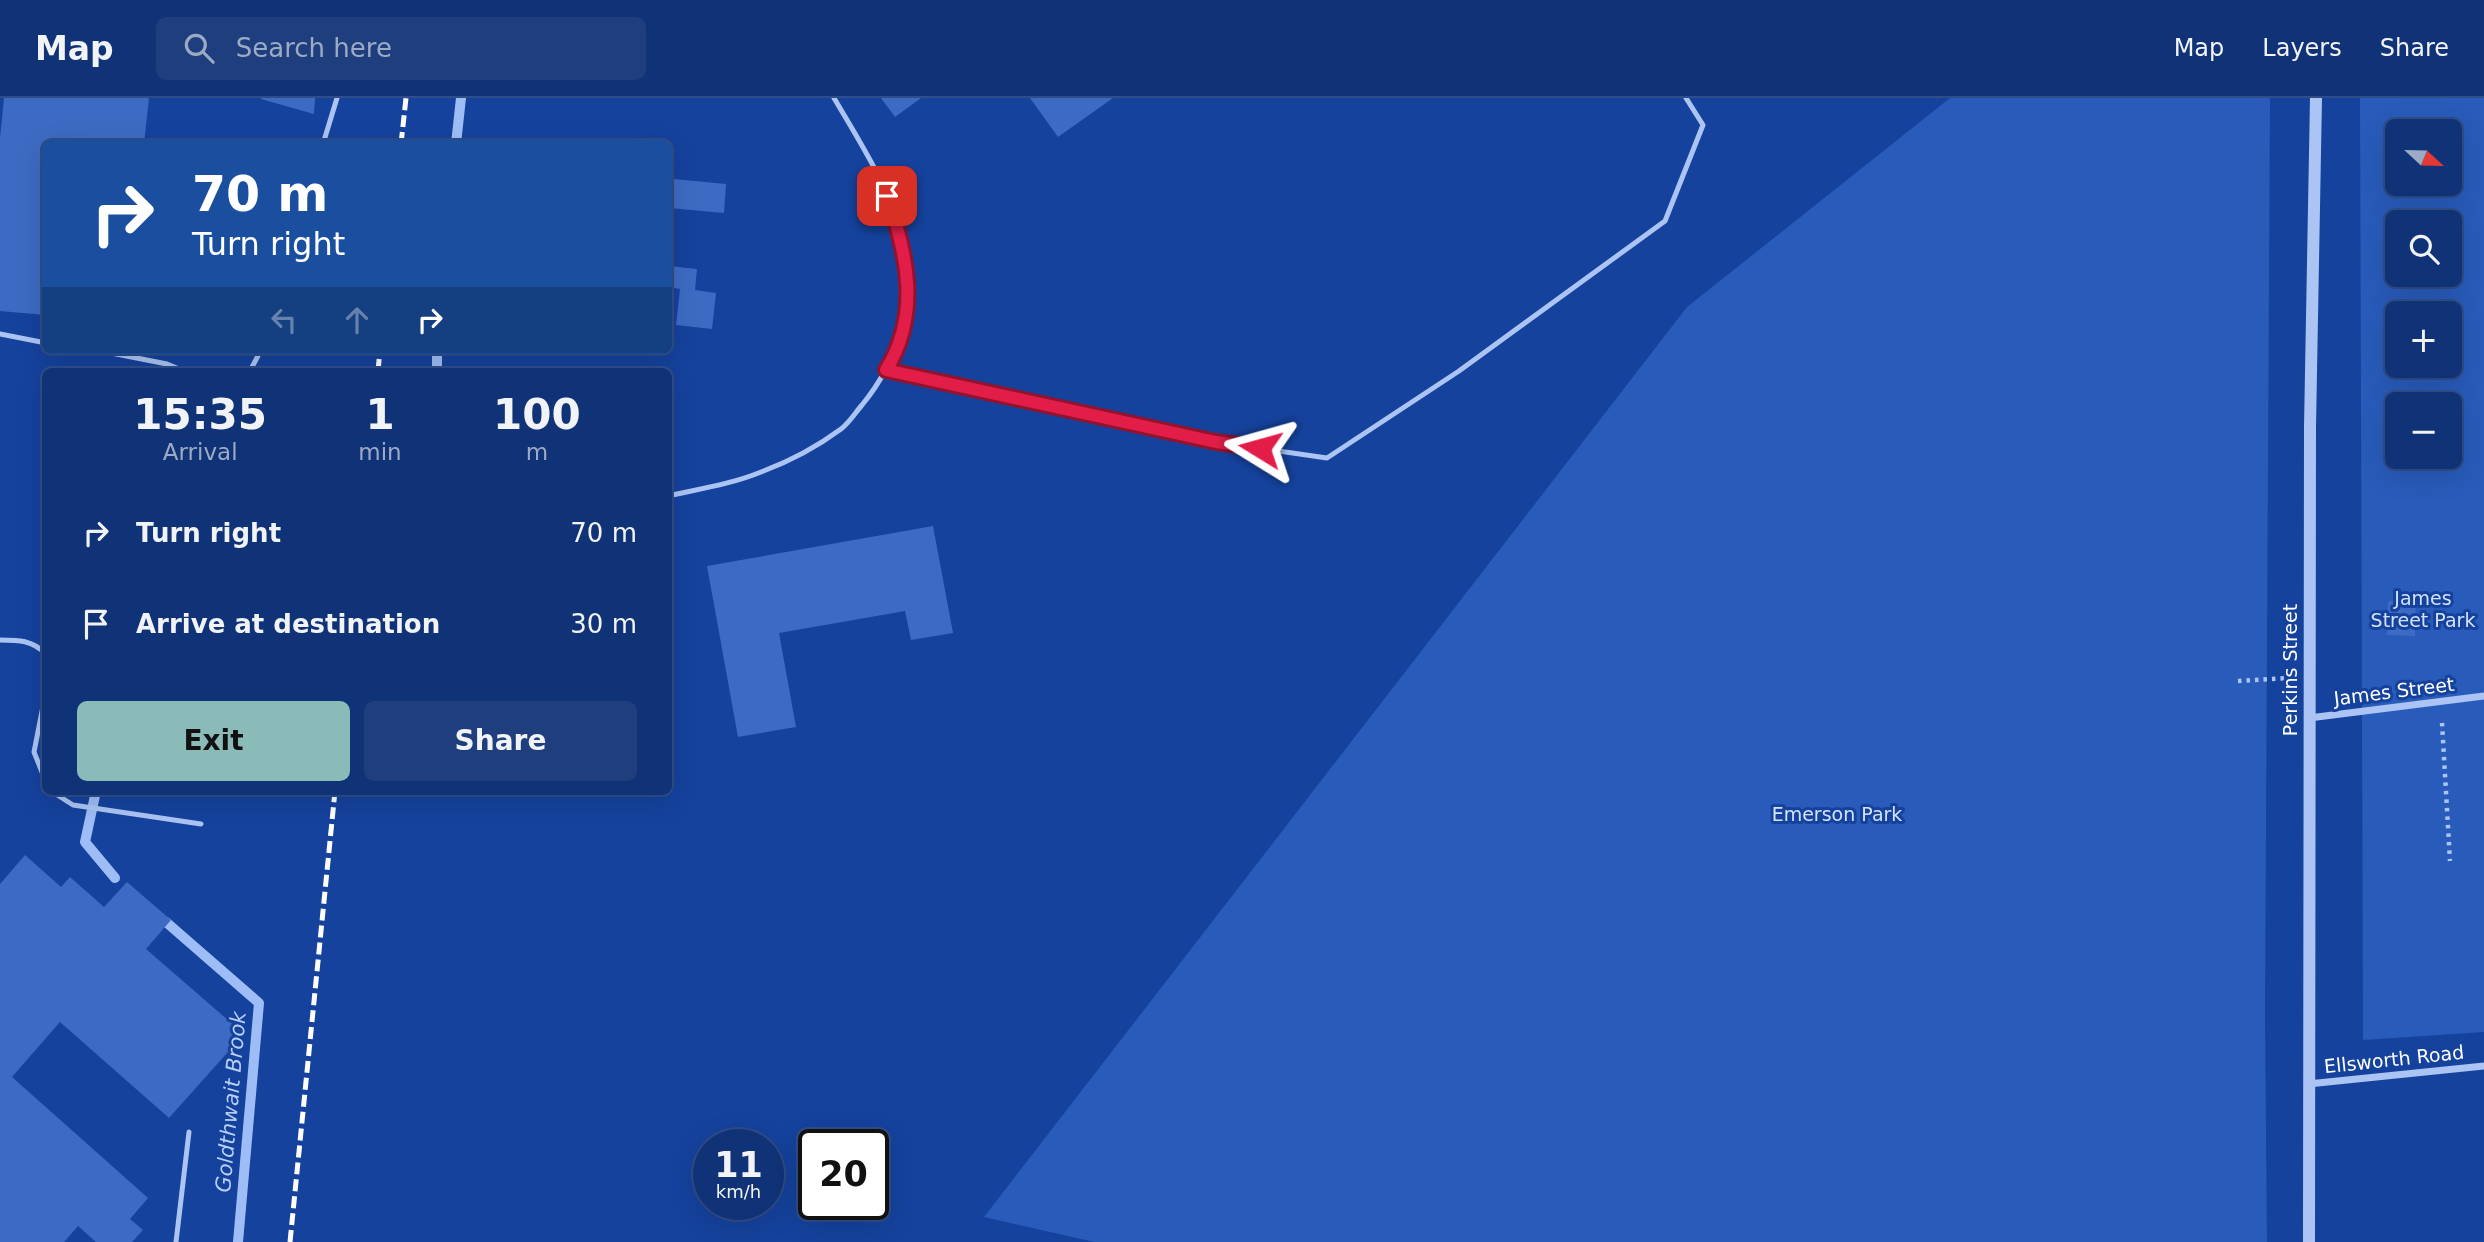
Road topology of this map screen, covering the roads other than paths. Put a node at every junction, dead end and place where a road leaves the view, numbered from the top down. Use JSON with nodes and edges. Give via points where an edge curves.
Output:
{"nodes":[{"id":1,"x":337,"y":98,"type":"edge"},
{"id":2,"x":834,"y":98,"type":"edge"},
{"id":3,"x":1686,"y":98,"type":"edge"},
{"id":4,"x":2316,"y":98,"type":"edge"},
{"id":5,"x":324,"y":140,"type":"edge"},
{"id":6,"x":0,"y":334,"type":"edge"},
{"id":7,"x":42,"y":342,"type":"edge"},
{"id":8,"x":116,"y":354,"type":"edge"},
{"id":9,"x":177,"y":368,"type":"edge"},
{"id":10,"x":886,"y":370,"type":"junction"},
{"id":11,"x":672,"y":495,"type":"edge"},
{"id":12,"x":0,"y":640,"type":"edge"},
{"id":13,"x":42,"y":650,"type":"edge"},
{"id":14,"x":2484,"y":696,"type":"edge"},
{"id":15,"x":42,"y":711,"type":"edge"},
{"id":16,"x":2308,"y":718,"type":"junction"},
{"id":17,"x":42,"y":772,"type":"edge"},
{"id":18,"x":57,"y":795,"type":"edge"},
{"id":19,"x":201,"y":824,"type":"dead end"},
{"id":20,"x":2484,"y":1066,"type":"edge"},
{"id":21,"x":2308,"y":1084,"type":"junction"},
{"id":22,"x":189,"y":1132,"type":"dead end"},
{"id":23,"x":176,"y":1242,"type":"edge"},
{"id":24,"x":2309,"y":1242,"type":"edge"}],
"edges":[{"from":1,"to":5,"type":"lane"},
{"from":2,"to":10,"type":"lane","via":[[887,196],[904,244],[910,288],[902,328]]},
{"from":3,"to":10,"type":"lane","via":[[1703,125],[1665,221],[1459,371],[1327,458],[1216,442]]},
{"from":4,"to":16,"type":"street","name":"Perkins Street"},
{"from":6,"to":7,"type":"lane"},
{"from":8,"to":9,"type":"lane"},
{"from":10,"to":11,"type":"lane","via":[[842,428],[804,452],[761,473]]},
{"from":12,"to":13,"type":"lane","via":[[25,640]]},
{"from":14,"to":16,"type":"street","name":"James Street"},
{"from":15,"to":17,"type":"lane","via":[[34,752]]},
{"from":16,"to":21,"type":"street","name":"Perkins Street"},
{"from":18,"to":19,"type":"lane","via":[[73,805]]},
{"from":20,"to":21,"type":"street","name":"Ellsworth Road"},
{"from":21,"to":24,"type":"street","name":"Perkins Street"},
{"from":22,"to":23,"type":"lane"}]}
